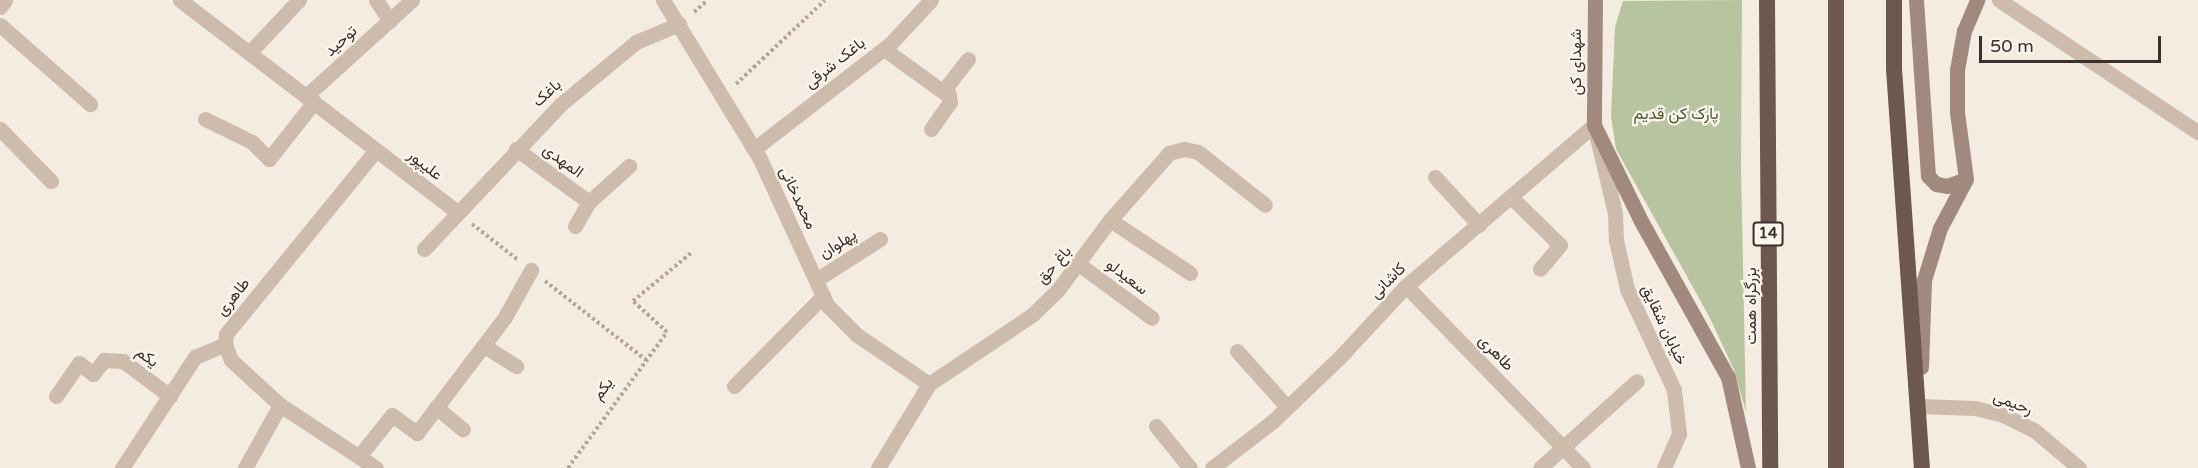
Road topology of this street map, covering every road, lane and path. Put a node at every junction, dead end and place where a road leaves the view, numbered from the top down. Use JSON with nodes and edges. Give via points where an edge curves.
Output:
{"nodes":[{"id":1,"x":5,"y":0,"type":"edge"},
{"id":2,"x":180,"y":0,"type":"edge"},
{"id":3,"x":299,"y":0,"type":"edge"},
{"id":4,"x":376,"y":0,"type":"edge"},
{"id":5,"x":412,"y":0,"type":"edge"},
{"id":6,"x":663,"y":0,"type":"edge"},
{"id":7,"x":825,"y":0,"type":"edge"},
{"id":8,"x":931,"y":0,"type":"edge"},
{"id":9,"x":1595,"y":0,"type":"edge"},
{"id":10,"x":1767,"y":0,"type":"edge"},
{"id":11,"x":1836,"y":0,"type":"edge"},
{"id":12,"x":1894,"y":0,"type":"edge"},
{"id":13,"x":1916,"y":0,"type":"edge"},
{"id":14,"x":1977,"y":0,"type":"edge"},
{"id":15,"x":1999,"y":0,"type":"edge"},
{"id":16,"x":0,"y":7,"type":"edge"},
{"id":17,"x":395,"y":17,"type":"junction"},
{"id":18,"x":679,"y":24,"type":"junction"},
{"id":19,"x":0,"y":25,"type":"edge"},
{"id":20,"x":884,"y":49,"type":"junction"},
{"id":21,"x":249,"y":53,"type":"junction"},
{"id":22,"x":968,"y":58,"type":"dead end"},
{"id":23,"x":949,"y":96,"type":"junction"},
{"id":24,"x":721,"y":98,"type":"junction"},
{"id":25,"x":310,"y":99,"type":"junction"},
{"id":26,"x":90,"y":104,"type":"dead end"},
{"id":27,"x":206,"y":119,"type":"dead end"},
{"id":28,"x":1594,"y":125,"type":"junction"},
{"id":29,"x":0,"y":129,"type":"edge"},
{"id":30,"x":931,"y":129,"type":"dead end"},
{"id":31,"x":2198,"y":132,"type":"edge"},
{"id":32,"x":516,"y":148,"type":"junction"},
{"id":33,"x":754,"y":149,"type":"junction"},
{"id":34,"x":376,"y":150,"type":"junction"},
{"id":35,"x":629,"y":166,"type":"dead end"},
{"id":36,"x":1435,"y":177,"type":"dead end"},
{"id":37,"x":1966,"y":179,"type":"junction"},
{"id":38,"x":51,"y":181,"type":"dead end"},
{"id":39,"x":1512,"y":198,"type":"junction"},
{"id":40,"x":589,"y":202,"type":"junction"},
{"id":41,"x":1265,"y":205,"type":"dead end"},
{"id":42,"x":457,"y":212,"type":"junction"},
{"id":43,"x":1110,"y":220,"type":"junction"},
{"id":44,"x":1479,"y":225,"type":"junction"},
{"id":45,"x":575,"y":226,"type":"dead end"},
{"id":46,"x":880,"y":239,"type":"dead end"},
{"id":47,"x":424,"y":249,"type":"dead end"},
{"id":48,"x":691,"y":253,"type":"dead end"},
{"id":49,"x":1080,"y":264,"type":"junction"},
{"id":50,"x":1540,"y":269,"type":"dead end"},
{"id":51,"x":531,"y":270,"type":"junction"},
{"id":52,"x":1190,"y":273,"type":"dead end"},
{"id":53,"x":816,"y":280,"type":"junction"},
{"id":54,"x":1406,"y":286,"type":"junction"},
{"id":55,"x":823,"y":296,"type":"junction"},
{"id":56,"x":1152,"y":318,"type":"dead end"},
{"id":57,"x":225,"y":344,"type":"junction"},
{"id":58,"x":484,"y":346,"type":"junction"},
{"id":59,"x":1237,"y":351,"type":"dead end"},
{"id":60,"x":646,"y":360,"type":"junction"},
{"id":61,"x":516,"y":366,"type":"dead end"},
{"id":62,"x":1637,"y":381,"type":"dead end"},
{"id":63,"x":929,"y":384,"type":"junction"},
{"id":64,"x":734,"y":386,"type":"dead end"},
{"id":65,"x":56,"y":396,"type":"dead end"},
{"id":66,"x":170,"y":396,"type":"junction"},
{"id":67,"x":280,"y":405,"type":"junction"},
{"id":68,"x":1920,"y":406,"type":"junction"},
{"id":69,"x":436,"y":407,"type":"junction"},
{"id":70,"x":1287,"y":407,"type":"junction"},
{"id":71,"x":1156,"y":426,"type":"dead end"},
{"id":72,"x":463,"y":430,"type":"dead end"},
{"id":73,"x":1561,"y":446,"type":"junction"},
{"id":74,"x":360,"y":455,"type":"junction"},
{"id":75,"x":122,"y":468,"type":"edge"},
{"id":76,"x":245,"y":468,"type":"edge"},
{"id":77,"x":376,"y":468,"type":"edge"},
{"id":78,"x":568,"y":468,"type":"edge"},
{"id":79,"x":878,"y":468,"type":"edge"},
{"id":80,"x":1190,"y":468,"type":"edge"},
{"id":81,"x":1212,"y":468,"type":"edge"},
{"id":82,"x":1540,"y":468,"type":"edge"},
{"id":83,"x":1582,"y":468,"type":"edge"},
{"id":84,"x":1664,"y":468,"type":"edge"},
{"id":85,"x":1748,"y":468,"type":"edge"},
{"id":86,"x":1770,"y":468,"type":"edge"},
{"id":87,"x":1836,"y":468,"type":"edge"},
{"id":88,"x":1922,"y":468,"type":"edge"},
{"id":89,"x":2079,"y":468,"type":"edge"}],
"edges":[{"from":1,"to":16,"type":"street"},
{"from":2,"to":21,"type":"street","name":"علیپور"},
{"from":3,"to":21,"type":"street"},
{"from":4,"to":17,"type":"street"},
{"from":5,"to":17,"type":"street","name":"توحید"},
{"from":6,"to":18,"type":"street","name":"محمدخانی"},
{"from":7,"to":24,"type":"path"},
{"from":8,"to":20,"type":"street","name":"باغک شرقی"},
{"from":9,"to":28,"type":"main road","name":"شهدای کن"},
{"from":10,"to":86,"type":"highway","name":"بزرگراه همت","number":"14"},
{"from":11,"to":87,"type":"highway"},
{"from":12,"to":68,"type":"highway","via":[[1894,69]]},
{"from":13,"to":37,"type":"main road","via":[[1928,176],[1936,184],[1947,186]]},
{"from":14,"to":37,"type":"main road","via":[[1964,31],[1957,70],[1957,112]]},
{"from":15,"to":31,"type":"street"},
{"from":17,"to":25,"type":"street","name":"توحید"},
{"from":18,"to":24,"type":"street","name":"محمدخانی"},
{"from":18,"to":32,"type":"street","name":"باغک","via":[[636,42],[561,104]]},
{"from":19,"to":26,"type":"street"},
{"from":20,"to":23,"type":"street"},
{"from":20,"to":33,"type":"street","name":"باغک شرقی"},
{"from":21,"to":25,"type":"street","name":"علیپور"},
{"from":22,"to":23,"type":"street","via":[[947,86]]},
{"from":23,"to":30,"type":"street","via":[[950,102]]},
{"from":24,"to":33,"type":"street","name":"محمدخانی"},
{"from":25,"to":27,"type":"street","name":"توحید","via":[[269,159],[252,142]]},
{"from":25,"to":34,"type":"street","name":"علیپور"},
{"from":28,"to":39,"type":"street","name":"کاشانی"},
{"from":28,"to":84,"type":"street","name":"خیابان شقایق","via":[[1615,213],[1616,240],[1627,289],[1674,390],[1679,434]]},
{"from":28,"to":85,"type":"main road","via":[[1641,221],[1728,377]]},
{"from":29,"to":38,"type":"street"},
{"from":32,"to":40,"type":"street","name":"المهدی"},
{"from":32,"to":42,"type":"street","name":"باغک"},
{"from":33,"to":53,"type":"street","name":"محمدخانی"},
{"from":34,"to":42,"type":"street","name":"علیپور"},
{"from":34,"to":57,"type":"street","name":"طاهری","via":[[226,334]]},
{"from":35,"to":40,"type":"street"},
{"from":36,"to":44,"type":"street"},
{"from":37,"to":68,"type":"main road","via":[[1940,228],[1924,280]]},
{"from":39,"to":44,"type":"street","name":"کاشانی"},
{"from":39,"to":50,"type":"street","via":[[1560,245]]},
{"from":40,"to":45,"type":"street"},
{"from":41,"to":43,"type":"street","name":"باغ حق","via":[[1198,152],[1184,148],[1169,153]]},
{"from":42,"to":47,"type":"street","name":"باغک"},
{"from":42,"to":51,"type":"path"},
{"from":43,"to":49,"type":"street","name":"باغ حق"},
{"from":43,"to":52,"type":"street"},
{"from":44,"to":54,"type":"street","name":"کاشانی"},
{"from":46,"to":53,"type":"street","name":"پهلوان"},
{"from":48,"to":60,"type":"path","name":"یکم","via":[[633,301],[667,332]]},
{"from":49,"to":56,"type":"street","name":"سعیدلو"},
{"from":49,"to":63,"type":"street","name":"باغ حق","via":[[1032,315]]},
{"from":51,"to":58,"type":"street"},
{"from":51,"to":60,"type":"path"},
{"from":53,"to":55,"type":"street","name":"محمدخانی"},
{"from":54,"to":70,"type":"street","name":"کاشانی"},
{"from":54,"to":73,"type":"street","name":"طاهری"},
{"from":55,"to":63,"type":"street","name":"محمدخانی","via":[[827,306],[857,335]]},
{"from":55,"to":64,"type":"street"},
{"from":57,"to":66,"type":"street","via":[[195,357]]},
{"from":57,"to":67,"type":"street","name":"طاهری","via":[[231,360]]},
{"from":58,"to":61,"type":"street"},
{"from":58,"to":69,"type":"street"},
{"from":59,"to":70,"type":"street"},
{"from":60,"to":78,"type":"path","name":"یکم"},
{"from":62,"to":73,"type":"street"},
{"from":63,"to":79,"type":"street","name":"باغ حق"},
{"from":65,"to":66,"type":"street","name":"یکم","via":[[79,363],[93,374],[104,360],[123,361]]},
{"from":66,"to":75,"type":"street"},
{"from":67,"to":74,"type":"street","name":"طاهری"},
{"from":67,"to":76,"type":"street"},
{"from":68,"to":88,"type":"highway"},
{"from":68,"to":89,"type":"street","name":"رحیمی","via":[[1975,408],[2003,415],[2034,430]]},
{"from":69,"to":72,"type":"street"},
{"from":69,"to":74,"type":"street","via":[[417,433],[392,415]]},
{"from":70,"to":81,"type":"street","name":"کاشانی"},
{"from":71,"to":80,"type":"street"},
{"from":73,"to":82,"type":"street"},
{"from":73,"to":83,"type":"street","name":"طاهری"},
{"from":74,"to":77,"type":"street","name":"طاهری"}]}
